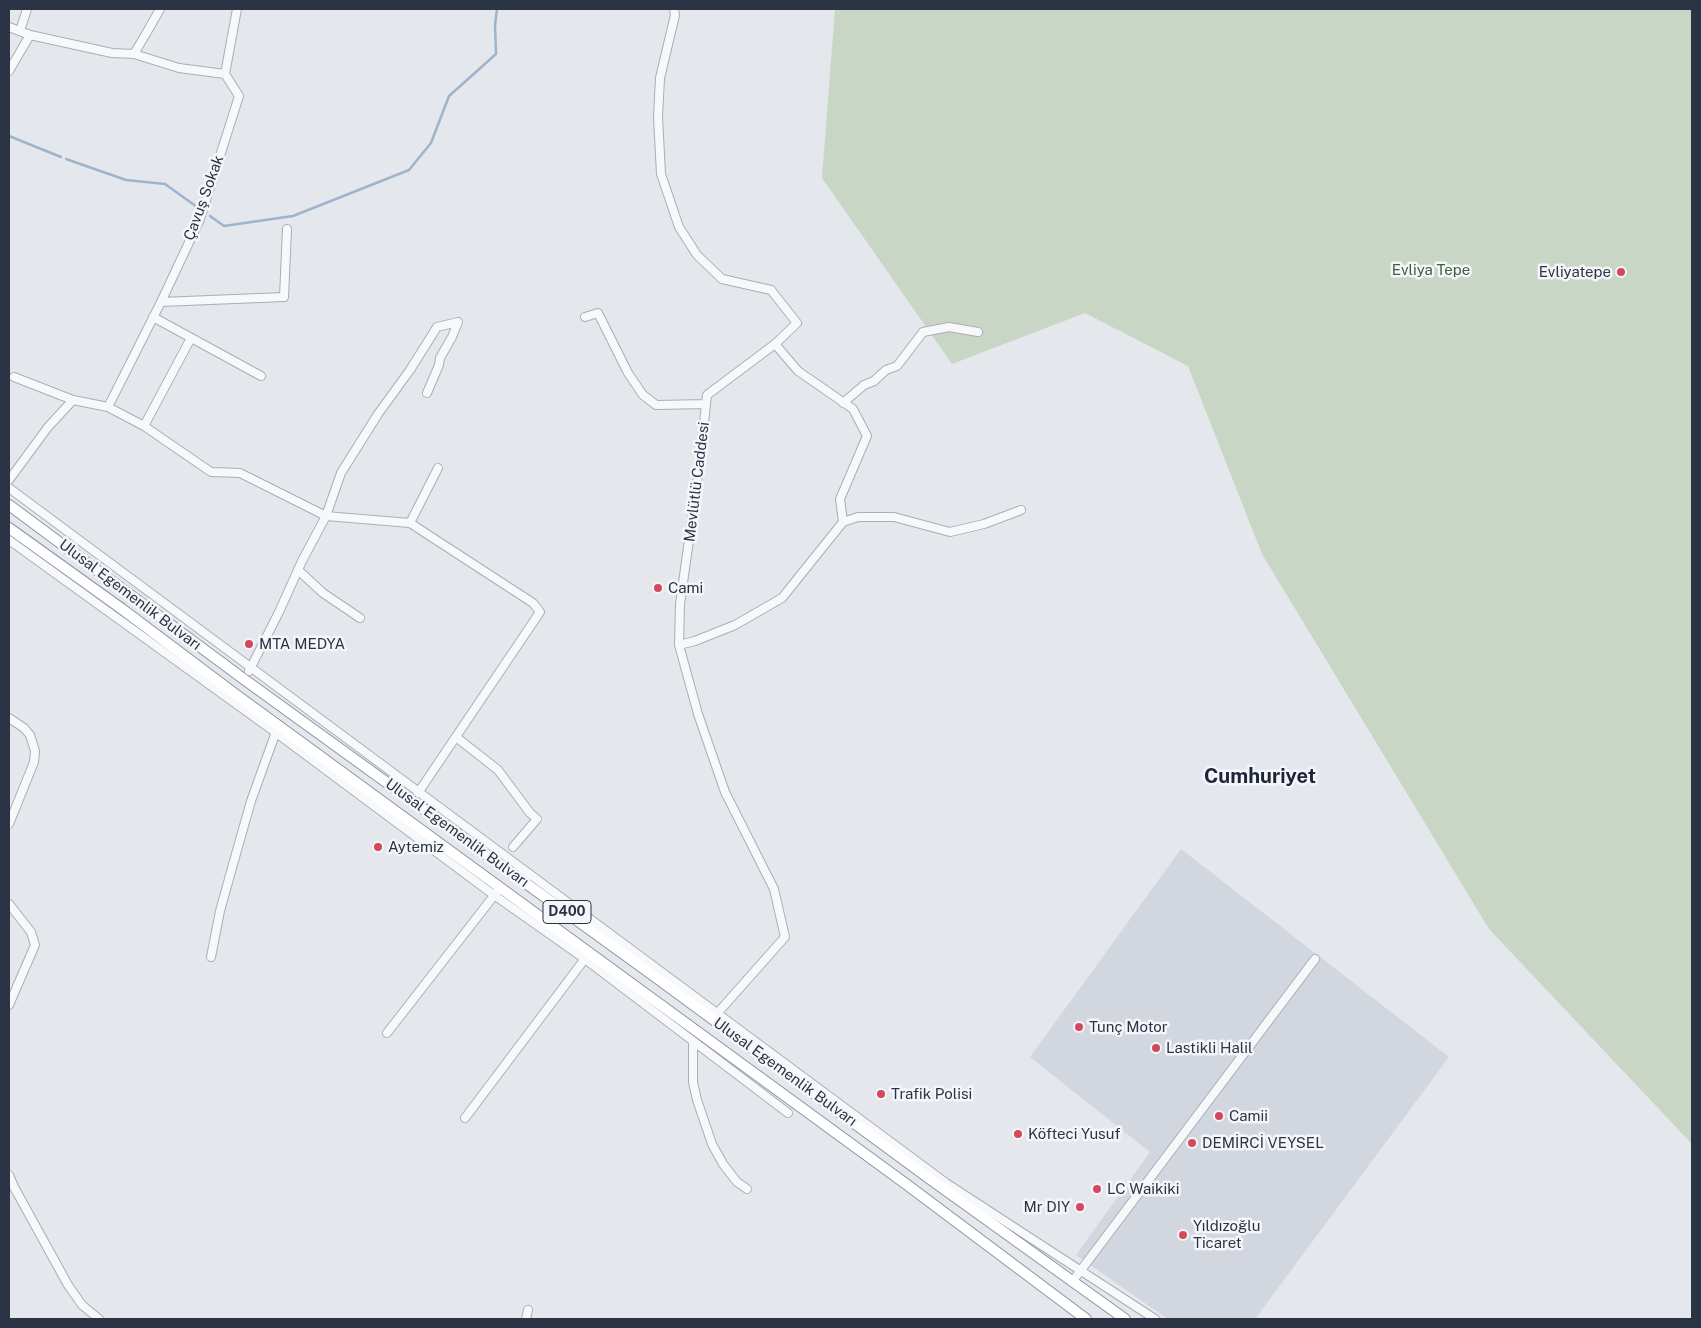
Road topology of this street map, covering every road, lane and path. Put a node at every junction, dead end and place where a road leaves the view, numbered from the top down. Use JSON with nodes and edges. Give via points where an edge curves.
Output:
{"nodes":[{"id":1,"x":27,"y":9,"type":"edge"},
{"id":2,"x":160,"y":9,"type":"edge"},
{"id":3,"x":237,"y":9,"type":"edge"},
{"id":4,"x":674,"y":9,"type":"edge"},
{"id":5,"x":9,"y":27,"type":"edge"},
{"id":6,"x":20,"y":31,"type":"junction"},
{"id":7,"x":30,"y":35,"type":"junction"},
{"id":8,"x":134,"y":54,"type":"junction"},
{"id":9,"x":9,"y":71,"type":"edge"},
{"id":10,"x":225,"y":74,"type":"junction"},
{"id":11,"x":287,"y":229,"type":"dead end"},
{"id":12,"x":161,"y":302,"type":"junction"},
{"id":13,"x":153,"y":317,"type":"junction"},
{"id":14,"x":585,"y":317,"type":"dead end"},
{"id":15,"x":978,"y":332,"type":"dead end"},
{"id":16,"x":191,"y":338,"type":"junction"},
{"id":17,"x":775,"y":344,"type":"junction"},
{"id":18,"x":260,"y":376,"type":"dead end"},
{"id":19,"x":14,"y":377,"type":"dead end"},
{"id":20,"x":427,"y":393,"type":"dead end"},
{"id":21,"x":73,"y":400,"type":"junction"},
{"id":22,"x":843,"y":402,"type":"junction"},
{"id":23,"x":706,"y":404,"type":"junction"},
{"id":24,"x":108,"y":407,"type":"junction"},
{"id":25,"x":144,"y":426,"type":"junction"},
{"id":26,"x":438,"y":468,"type":"dead end"},
{"id":27,"x":9,"y":480,"type":"edge"},
{"id":28,"x":9,"y":488,"type":"edge"},
{"id":29,"x":9,"y":505,"type":"edge"},
{"id":30,"x":1021,"y":510,"type":"dead end"},
{"id":31,"x":326,"y":516,"type":"junction"},
{"id":32,"x":843,"y":522,"type":"junction"},
{"id":33,"x":410,"y":523,"type":"junction"},
{"id":34,"x":9,"y":528,"type":"edge"},
{"id":35,"x":9,"y":540,"type":"edge"},
{"id":36,"x":298,"y":570,"type":"junction"},
{"id":37,"x":360,"y":618,"type":"dead end"},
{"id":38,"x":679,"y":645,"type":"junction"},
{"id":39,"x":250,"y":668,"type":"junction"},
{"id":40,"x":245,"y":680,"type":"junction"},
{"id":41,"x":235,"y":694,"type":"junction"},
{"id":42,"x":9,"y":718,"type":"edge"},
{"id":43,"x":277,"y":729,"type":"junction"},
{"id":44,"x":456,"y":737,"type":"junction"},
{"id":45,"x":418,"y":793,"type":"junction"},
{"id":46,"x":9,"y":824,"type":"edge"},
{"id":47,"x":513,"y":847,"type":"dead end"},
{"id":48,"x":497,"y":891,"type":"junction"},
{"id":49,"x":9,"y":904,"type":"edge"},
{"id":50,"x":587,"y":956,"type":"junction"},
{"id":51,"x":211,"y":957,"type":"dead end"},
{"id":52,"x":1315,"y":958,"type":"dead end"},
{"id":53,"x":9,"y":1005,"type":"edge"},
{"id":54,"x":715,"y":1017,"type":"junction"},
{"id":55,"x":387,"y":1033,"type":"dead end"},
{"id":56,"x":693,"y":1042,"type":"junction"},
{"id":57,"x":788,"y":1113,"type":"dead end"},
{"id":58,"x":465,"y":1118,"type":"dead end"},
{"id":59,"x":9,"y":1175,"type":"edge"},
{"id":60,"x":932,"y":1176,"type":"junction"},
{"id":61,"x":747,"y":1189,"type":"dead end"},
{"id":62,"x":1081,"y":1270,"type":"junction"},
{"id":63,"x":1072,"y":1282,"type":"junction"},
{"id":64,"x":528,"y":1310,"type":"dead end"},
{"id":65,"x":99,"y":1319,"type":"edge"},
{"id":66,"x":526,"y":1319,"type":"edge"},
{"id":67,"x":1086,"y":1319,"type":"edge"},
{"id":68,"x":1125,"y":1319,"type":"edge"},
{"id":69,"x":1155,"y":1319,"type":"edge"}],
"edges":[{"from":1,"to":6,"type":"street"},
{"from":2,"to":8,"type":"street"},
{"from":3,"to":10,"type":"street"},
{"from":4,"to":17,"type":"street","name":"Mevlütlü Caddesi","via":[[660,78],[661,174],[680,227],[697,255],[722,279],[771,290],[797,323]]},
{"from":5,"to":6,"type":"street"},
{"from":6,"to":7,"type":"street"},
{"from":7,"to":8,"type":"street","via":[[112,53]]},
{"from":7,"to":9,"type":"street"},
{"from":8,"to":10,"type":"street","via":[[179,68]]},
{"from":10,"to":12,"type":"street","name":"Çavuş Sokak","via":[[239,96],[200,219]]},
{"from":11,"to":12,"type":"street","via":[[284,297]]},
{"from":12,"to":13,"type":"street","name":"Çavuş Sokak"},
{"from":13,"to":16,"type":"street"},
{"from":13,"to":24,"type":"street","name":"Çavuş Sokak"},
{"from":14,"to":23,"type":"street","via":[[598,314],[628,373],[643,395],[656,405]]},
{"from":15,"to":22,"type":"street","via":[[949,327],[923,332],[896,366]]},
{"from":16,"to":18,"type":"street"},
{"from":16,"to":25,"type":"street"},
{"from":17,"to":22,"type":"street","via":[[798,371]]},
{"from":17,"to":23,"type":"street","name":"Mevlütlü Caddesi","via":[[707,395]]},
{"from":19,"to":21,"type":"street"},
{"from":20,"to":31,"type":"street","via":[[458,322],[437,327],[341,473]]},
{"from":21,"to":24,"type":"street"},
{"from":21,"to":27,"type":"street","via":[[48,427]]},
{"from":22,"to":32,"type":"street","via":[[853,409],[867,436],[840,498]]},
{"from":23,"to":38,"type":"street","name":"Mevlütlü Caddesi","via":[[680,604]]},
{"from":24,"to":25,"type":"street"},
{"from":25,"to":31,"type":"street","via":[[211,472],[240,473]]},
{"from":26,"to":33,"type":"street"},
{"from":28,"to":39,"type":"street"},
{"from":29,"to":40,"type":"highway","name":"Ulusal Egemenlik Bulvarı","number":"D400"},
{"from":30,"to":32,"type":"street","via":[[950,532],[894,517],[858,517]]},
{"from":31,"to":33,"type":"street"},
{"from":31,"to":36,"type":"street"},
{"from":32,"to":38,"type":"street","via":[[782,598],[734,624]]},
{"from":33,"to":44,"type":"street","via":[[533,604],[540,612]]},
{"from":34,"to":41,"type":"highway","name":"Ulusal Egemenlik Bulvarı","number":"D400"},
{"from":35,"to":43,"type":"street"},
{"from":36,"to":37,"type":"street"},
{"from":36,"to":39,"type":"street"},
{"from":38,"to":54,"type":"street","name":"Mevlütlü Caddesi","via":[[725,792],[774,889],[785,937]]},
{"from":39,"to":40,"type":"street"},
{"from":39,"to":45,"type":"street"},
{"from":40,"to":41,"type":"highway"},
{"from":40,"to":54,"type":"highway","name":"Ulusal Egemenlik Bulvarı","number":"D400"},
{"from":41,"to":43,"type":"highway","name":"Ulusal Egemenlik Bulvarı","number":"D400"},
{"from":42,"to":46,"type":"street","via":[[30,735],[35,751],[34,762]]},
{"from":43,"to":48,"type":"highway","name":"Ulusal Egemenlik Bulvarı","number":"D400"},
{"from":43,"to":51,"type":"street","via":[[241,835]]},
{"from":44,"to":45,"type":"street"},
{"from":44,"to":47,"type":"street","via":[[498,770],[537,819]]},
{"from":45,"to":54,"type":"street"},
{"from":48,"to":50,"type":"highway","name":"Ulusal Egemenlik Bulvarı","number":"D400"},
{"from":48,"to":55,"type":"street"},
{"from":49,"to":53,"type":"street","via":[[31,932],[35,945]]},
{"from":50,"to":56,"type":"street"},
{"from":50,"to":58,"type":"street"},
{"from":50,"to":67,"type":"highway","name":"Ulusal Egemenlik Bulvarı","number":"D400","via":[[906,1184]]},
{"from":52,"to":62,"type":"street"},
{"from":54,"to":60,"type":"highway","name":"Ulusal Egemenlik Bulvarı","number":"D400"},
{"from":56,"to":57,"type":"street"},
{"from":56,"to":61,"type":"street","via":[[693,1082],[712,1144],[737,1182]]},
{"from":59,"to":65,"type":"street","via":[[68,1285],[82,1306]]},
{"from":60,"to":62,"type":"street"},
{"from":60,"to":63,"type":"highway","name":"Ulusal Egemenlik Bulvarı","number":"D400"},
{"from":62,"to":63,"type":"street"},
{"from":62,"to":69,"type":"street"},
{"from":63,"to":68,"type":"highway","name":"Ulusal Egemenlik Bulvarı","number":"D400"},
{"from":64,"to":66,"type":"street"}]}
